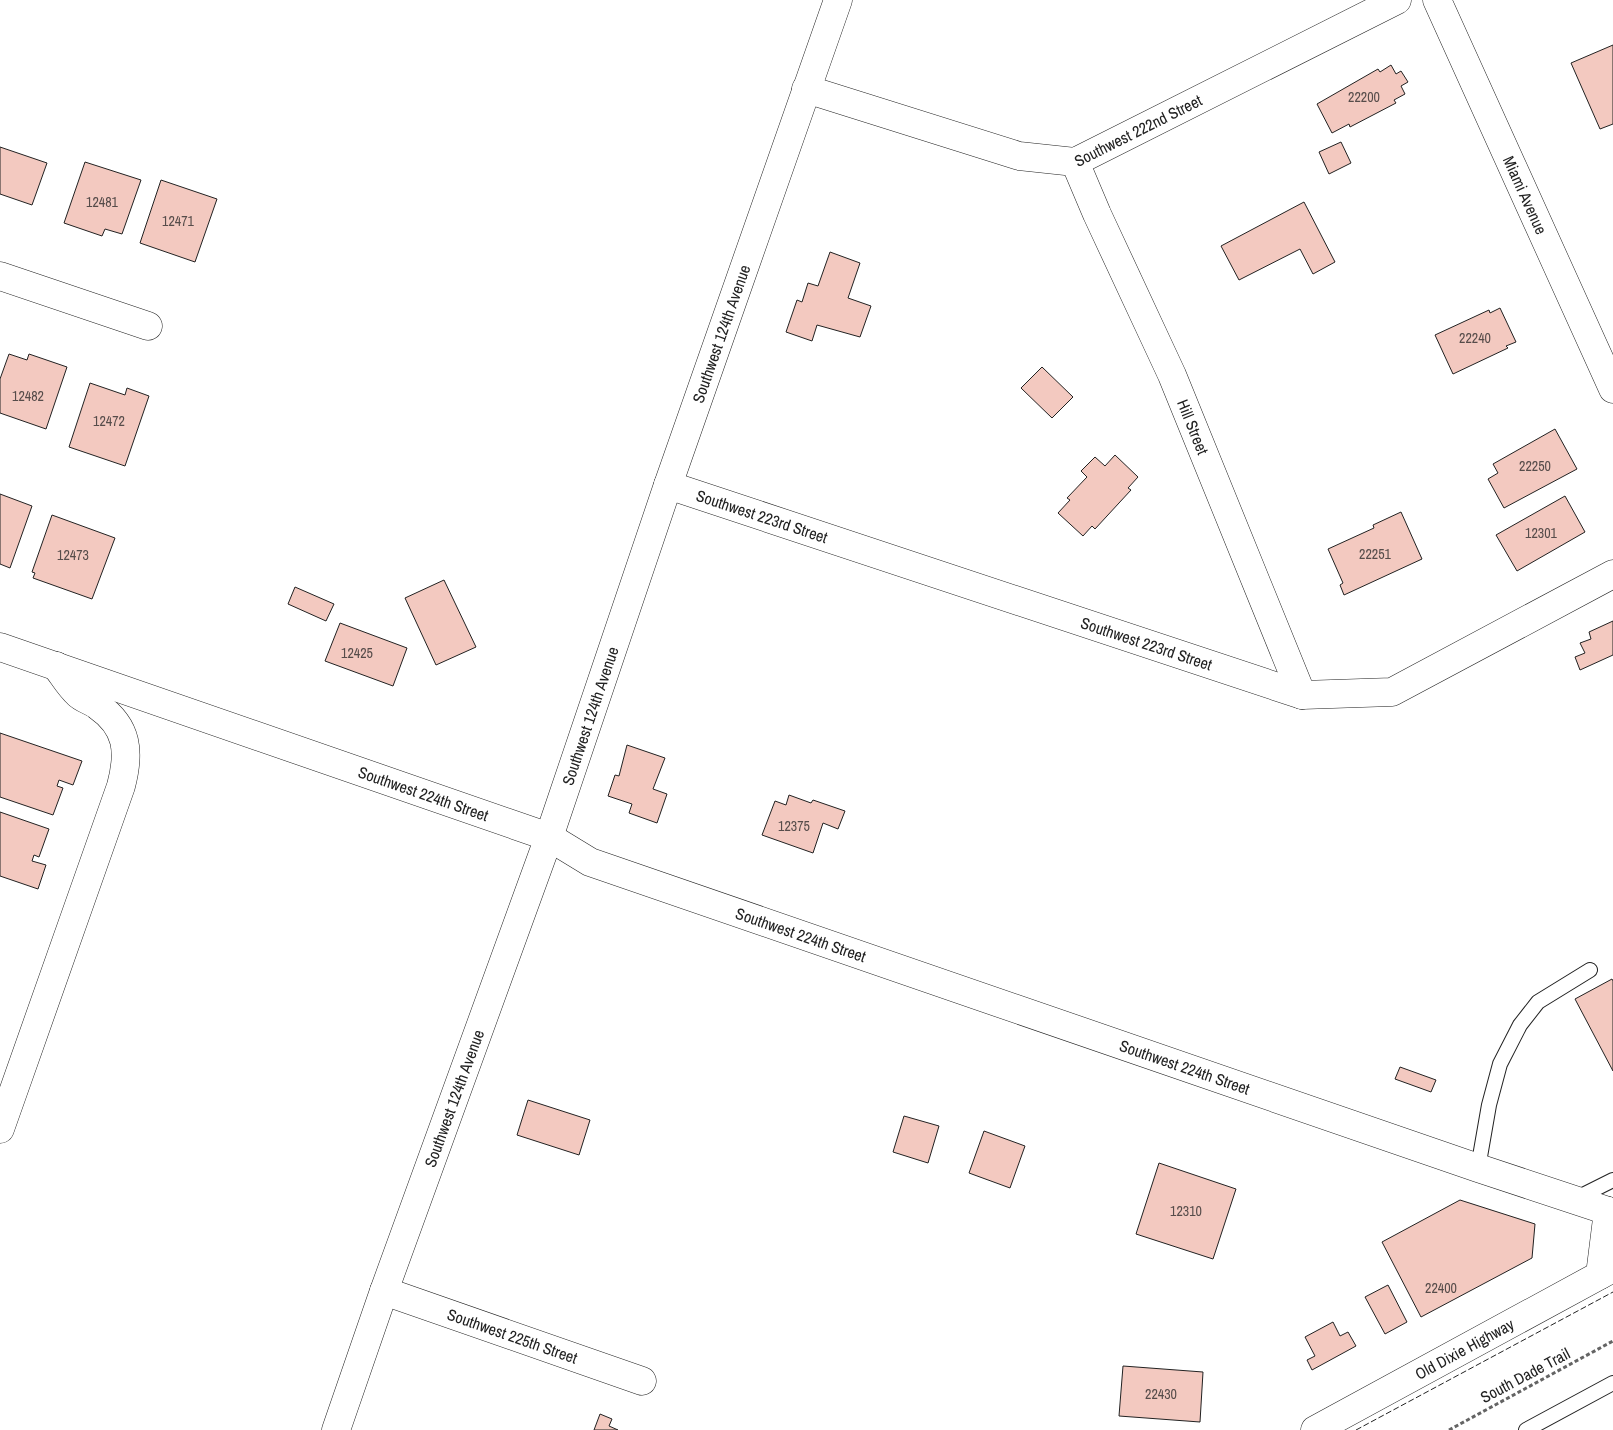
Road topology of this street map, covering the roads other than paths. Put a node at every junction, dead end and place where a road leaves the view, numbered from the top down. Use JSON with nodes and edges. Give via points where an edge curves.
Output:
{"nodes":[{"id":1,"x":838,"y":0,"type":"edge"},
{"id":2,"x":1397,"y":0,"type":"edge"},
{"id":3,"x":1437,"y":0,"type":"edge"},
{"id":4,"x":806,"y":89,"type":"junction"},
{"id":5,"x":1075,"y":162,"type":"junction"},
{"id":6,"x":0,"y":276,"type":"edge"},
{"id":7,"x":148,"y":326,"type":"dead end"},
{"id":8,"x":1613,"y":389,"type":"edge"},
{"id":9,"x":668,"y":484,"type":"junction"},
{"id":10,"x":1613,"y":574,"type":"edge"},
{"id":11,"x":0,"y":647,"type":"edge"},
{"id":12,"x":56,"y":666,"type":"junction"},
{"id":13,"x":1302,"y":695,"type":"junction"},
{"id":14,"x":549,"y":837,"type":"junction"},
{"id":15,"x":1590,"y":970,"type":"dead end"},
{"id":16,"x":0,"y":1129,"type":"edge"},
{"id":17,"x":1478,"y":1168,"type":"junction"},
{"id":18,"x":1613,"y":1180,"type":"edge"},
{"id":19,"x":1574,"y":1199,"type":"junction"},
{"id":20,"x":1611,"y":1212,"type":"edge"},
{"id":21,"x":1607,"y":1272,"type":"edge"},
{"id":22,"x":384,"y":1291,"type":"junction"},
{"id":23,"x":642,"y":1381,"type":"dead end"},
{"id":24,"x":1613,"y":1383,"type":"edge"},
{"id":25,"x":336,"y":1430,"type":"edge"},
{"id":26,"x":1315,"y":1430,"type":"edge"},
{"id":27,"x":1526,"y":1430,"type":"edge"}],
"edges":[{"from":1,"to":4,"type":"street","name":"Southwest 124th Avenue"},
{"from":2,"to":5,"type":"street","name":"Southwest 222nd Street"},
{"from":3,"to":8,"type":"street","name":"Miami Avenue"},
{"from":4,"to":5,"type":"street","name":"Southwest 222nd Street","via":[[1019,156]]},
{"from":4,"to":9,"type":"street","name":"Southwest 124th Avenue"},
{"from":5,"to":13,"type":"street","name":"Hill Street","via":[[1172,375]]},
{"from":6,"to":7,"type":"street"},
{"from":9,"to":13,"type":"street","name":"Southwest 223rd Street"},
{"from":9,"to":14,"type":"street","name":"Southwest 124th Avenue"},
{"from":10,"to":13,"type":"street","name":"Southwest 223rd Street","via":[[1392,692]]},
{"from":11,"to":12,"type":"street","name":"Southwest 224th Street"},
{"from":12,"to":14,"type":"street","name":"Southwest 224th Street"},
{"from":12,"to":16,"type":"street","via":[[79,696],[94,703],[117,723],[124,741],[125,769]]},
{"from":14,"to":17,"type":"street","name":"Southwest 224th Street","via":[[590,862]]},
{"from":14,"to":22,"type":"street","name":"Southwest 124th Avenue"},
{"from":15,"to":17,"type":"lane","via":[[1538,1002],[1520,1025],[1500,1064]]},
{"from":17,"to":19,"type":"street","name":"Southwest 224th Street"},
{"from":18,"to":19,"type":"lane"},
{"from":19,"to":20,"type":"street","name":"Southwest 224th Street"},
{"from":20,"to":21,"type":"street","name":"Southwest 224th Street"},
{"from":21,"to":26,"type":"street","name":"Old Dixie Highway"},
{"from":22,"to":23,"type":"street","name":"Southwest 225th Street"},
{"from":22,"to":25,"type":"street","name":"Southwest 124th Avenue"},
{"from":24,"to":27,"type":"lane"}]}
